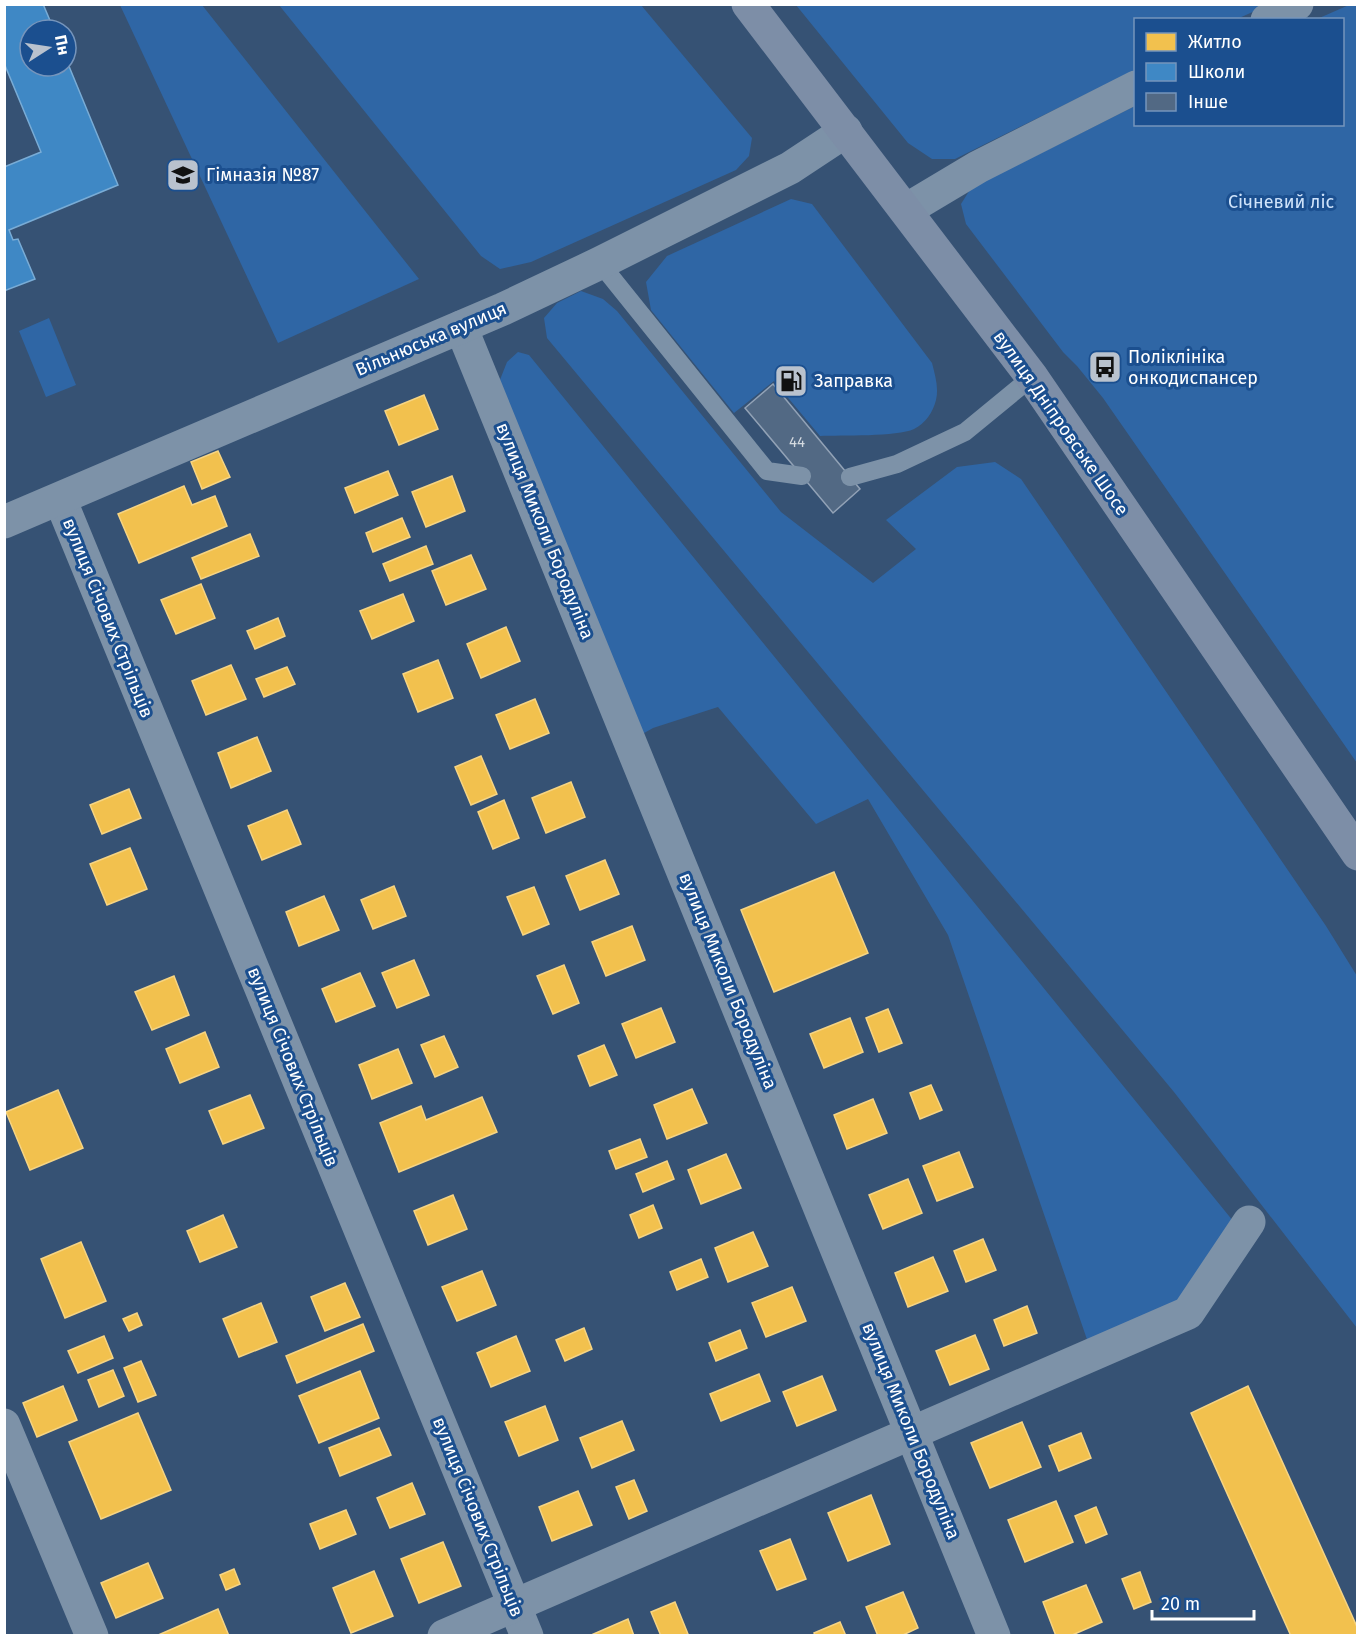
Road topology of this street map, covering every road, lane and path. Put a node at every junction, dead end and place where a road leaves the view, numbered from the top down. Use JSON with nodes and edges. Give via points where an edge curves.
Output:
{"nodes":[{"id":1,"x":748,"y":4,"type":"edge"},
{"id":2,"x":1297,"y":4,"type":"edge"},
{"id":3,"x":1271,"y":18,"type":"edge"},
{"id":4,"x":1134,"y":88,"type":"edge"},
{"id":5,"x":846,"y":131,"type":"junction"},
{"id":6,"x":906,"y":210,"type":"junction"},
{"id":7,"x":600,"y":263,"type":"junction"},
{"id":8,"x":462,"y":327,"type":"junction"},
{"id":9,"x":1032,"y":377,"type":"junction"},
{"id":10,"x":802,"y":476,"type":"dead end"},
{"id":11,"x":850,"y":477,"type":"dead end"},
{"id":12,"x":60,"y":499,"type":"junction"},
{"id":13,"x":4,"y":522,"type":"edge"},
{"id":14,"x":1358,"y":854,"type":"edge"},
{"id":15,"x":1249,"y":1222,"type":"dead end"},
{"id":16,"x":4,"y":1425,"type":"edge"},
{"id":17,"x":912,"y":1432,"type":"junction"},
{"id":18,"x":514,"y":1605,"type":"junction"},
{"id":19,"x":92,"y":1635,"type":"edge"},
{"id":20,"x":444,"y":1635,"type":"edge"},
{"id":21,"x":527,"y":1635,"type":"edge"},
{"id":22,"x":994,"y":1635,"type":"edge"}],
"edges":[{"from":1,"to":5,"type":"main road","name":"вулиця Дніпровське Шосе"},
{"from":2,"to":3,"type":"street"},
{"from":4,"to":6,"type":"street","via":[[978,167]]},
{"from":5,"to":6,"type":"main road","name":"вулиця Дніпровське Шосе"},
{"from":5,"to":7,"type":"street","name":"Вільнюська вулиця","via":[[790,168]]},
{"from":6,"to":9,"type":"main road","name":"вулиця Дніпровське Шосе"},
{"from":7,"to":8,"type":"street","name":"Вільнюська вулиця"},
{"from":7,"to":10,"type":"lane","via":[[767,471]]},
{"from":8,"to":12,"type":"street","name":"Вільнюська вулиця"},
{"from":8,"to":17,"type":"street","name":"вулиця Миколи Бородуліна"},
{"from":9,"to":11,"type":"lane","via":[[965,432],[897,464]]},
{"from":9,"to":14,"type":"main road","name":"вулиця Дніпровське Шосе"},
{"from":12,"to":13,"type":"street","name":"Вільнюська вулиця"},
{"from":12,"to":18,"type":"street","name":"вулиця Січових Стрільців"},
{"from":15,"to":17,"type":"street","via":[[1188,1312]]},
{"from":16,"to":19,"type":"street"},
{"from":17,"to":18,"type":"street"},
{"from":17,"to":22,"type":"street","name":"вулиця Миколи Бородуліна"},
{"from":18,"to":20,"type":"street"},
{"from":18,"to":21,"type":"street","name":"вулиця Січових Стрільців"}]}
